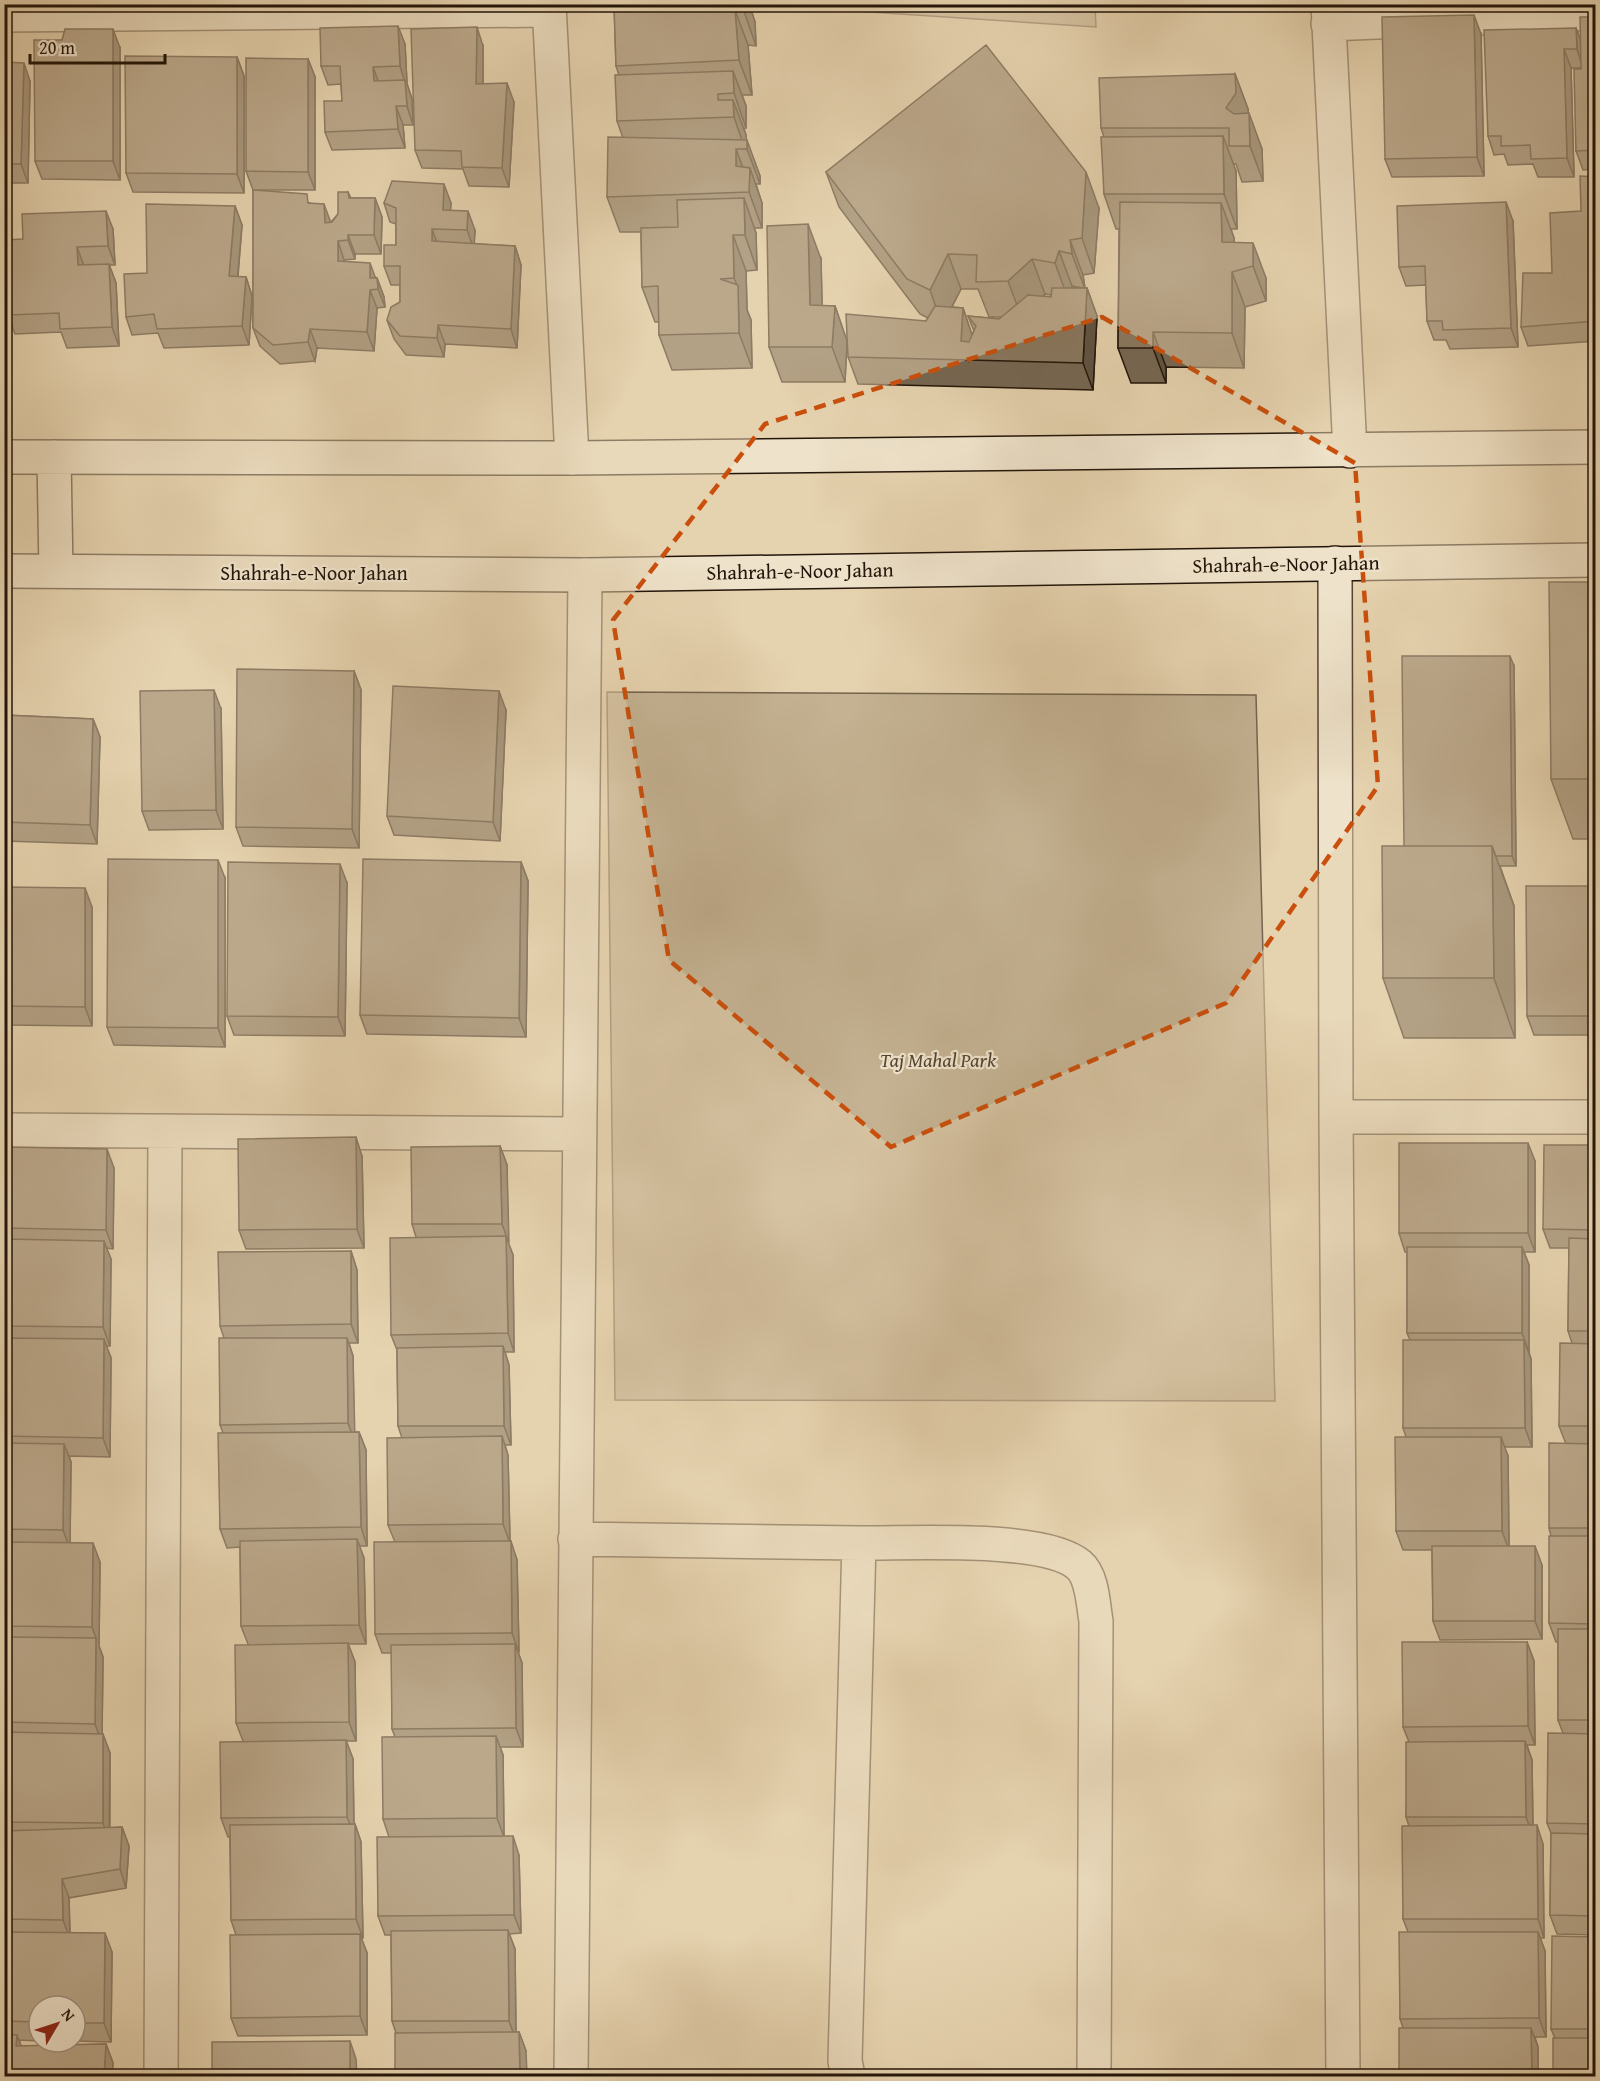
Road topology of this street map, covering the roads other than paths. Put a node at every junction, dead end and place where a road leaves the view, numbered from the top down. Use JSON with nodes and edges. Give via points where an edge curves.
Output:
{"nodes":[{"id":1,"x":549,"y":8,"type":"edge"},
{"id":2,"x":1596,"y":13,"type":"edge"},
{"id":3,"x":1328,"y":14,"type":"edge"},
{"id":4,"x":4,"y":15,"type":"edge"},
{"id":5,"x":1596,"y":447,"type":"edge"},
{"id":6,"x":1350,"y":451,"type":"junction"},
{"id":7,"x":4,"y":458,"type":"edge"},
{"id":8,"x":54,"y":458,"type":"junction"},
{"id":9,"x":572,"y":458,"type":"junction"},
{"id":10,"x":1596,"y":560,"type":"edge"},
{"id":11,"x":1335,"y":563,"type":"junction"},
{"id":12,"x":4,"y":571,"type":"edge"},
{"id":13,"x":56,"y":571,"type":"junction"},
{"id":14,"x":585,"y":575,"type":"junction"},
{"id":15,"x":1596,"y":1117,"type":"edge"},
{"id":16,"x":1336,"y":1118,"type":"junction"},
{"id":17,"x":4,"y":1130,"type":"edge"},
{"id":18,"x":165,"y":1131,"type":"junction"},
{"id":19,"x":578,"y":1134,"type":"junction"},
{"id":20,"x":575,"y":1539,"type":"junction"},
{"id":21,"x":859,"y":1543,"type":"junction"},
{"id":22,"x":161,"y":2076,"type":"edge"},
{"id":23,"x":571,"y":2076,"type":"edge"},
{"id":24,"x":848,"y":2076,"type":"edge"},
{"id":25,"x":1094,"y":2076,"type":"edge"},
{"id":26,"x":1343,"y":2076,"type":"edge"}],
"edges":[{"from":1,"to":4,"type":"street"},
{"from":1,"to":9,"type":"street"},
{"from":2,"to":3,"type":"street"},
{"from":3,"to":6,"type":"street"},
{"from":5,"to":6,"type":"street"},
{"from":6,"to":9,"type":"street"},
{"from":7,"to":8,"type":"street"},
{"from":8,"to":9,"type":"street"},
{"from":8,"to":13,"type":"street"},
{"from":10,"to":11,"type":"street","name":"Shahrah-e-Noor Jahan"},
{"from":11,"to":14,"type":"street","name":"Shahrah-e-Noor Jahan"},
{"from":11,"to":16,"type":"street"},
{"from":12,"to":13,"type":"street","name":"Shahrah-e-Noor Jahan"},
{"from":13,"to":14,"type":"street","name":"Shahrah-e-Noor Jahan"},
{"from":14,"to":19,"type":"street"},
{"from":15,"to":16,"type":"street"},
{"from":16,"to":26,"type":"street"},
{"from":17,"to":18,"type":"street"},
{"from":18,"to":19,"type":"street"},
{"from":18,"to":22,"type":"street"},
{"from":19,"to":20,"type":"street"},
{"from":20,"to":21,"type":"street"},
{"from":20,"to":23,"type":"street"},
{"from":21,"to":24,"type":"street","via":[[845,2061]]},
{"from":21,"to":25,"type":"street","via":[[1027,1546],[1056,1553],[1081,1566],[1091,1587],[1096,1621]]}]}
